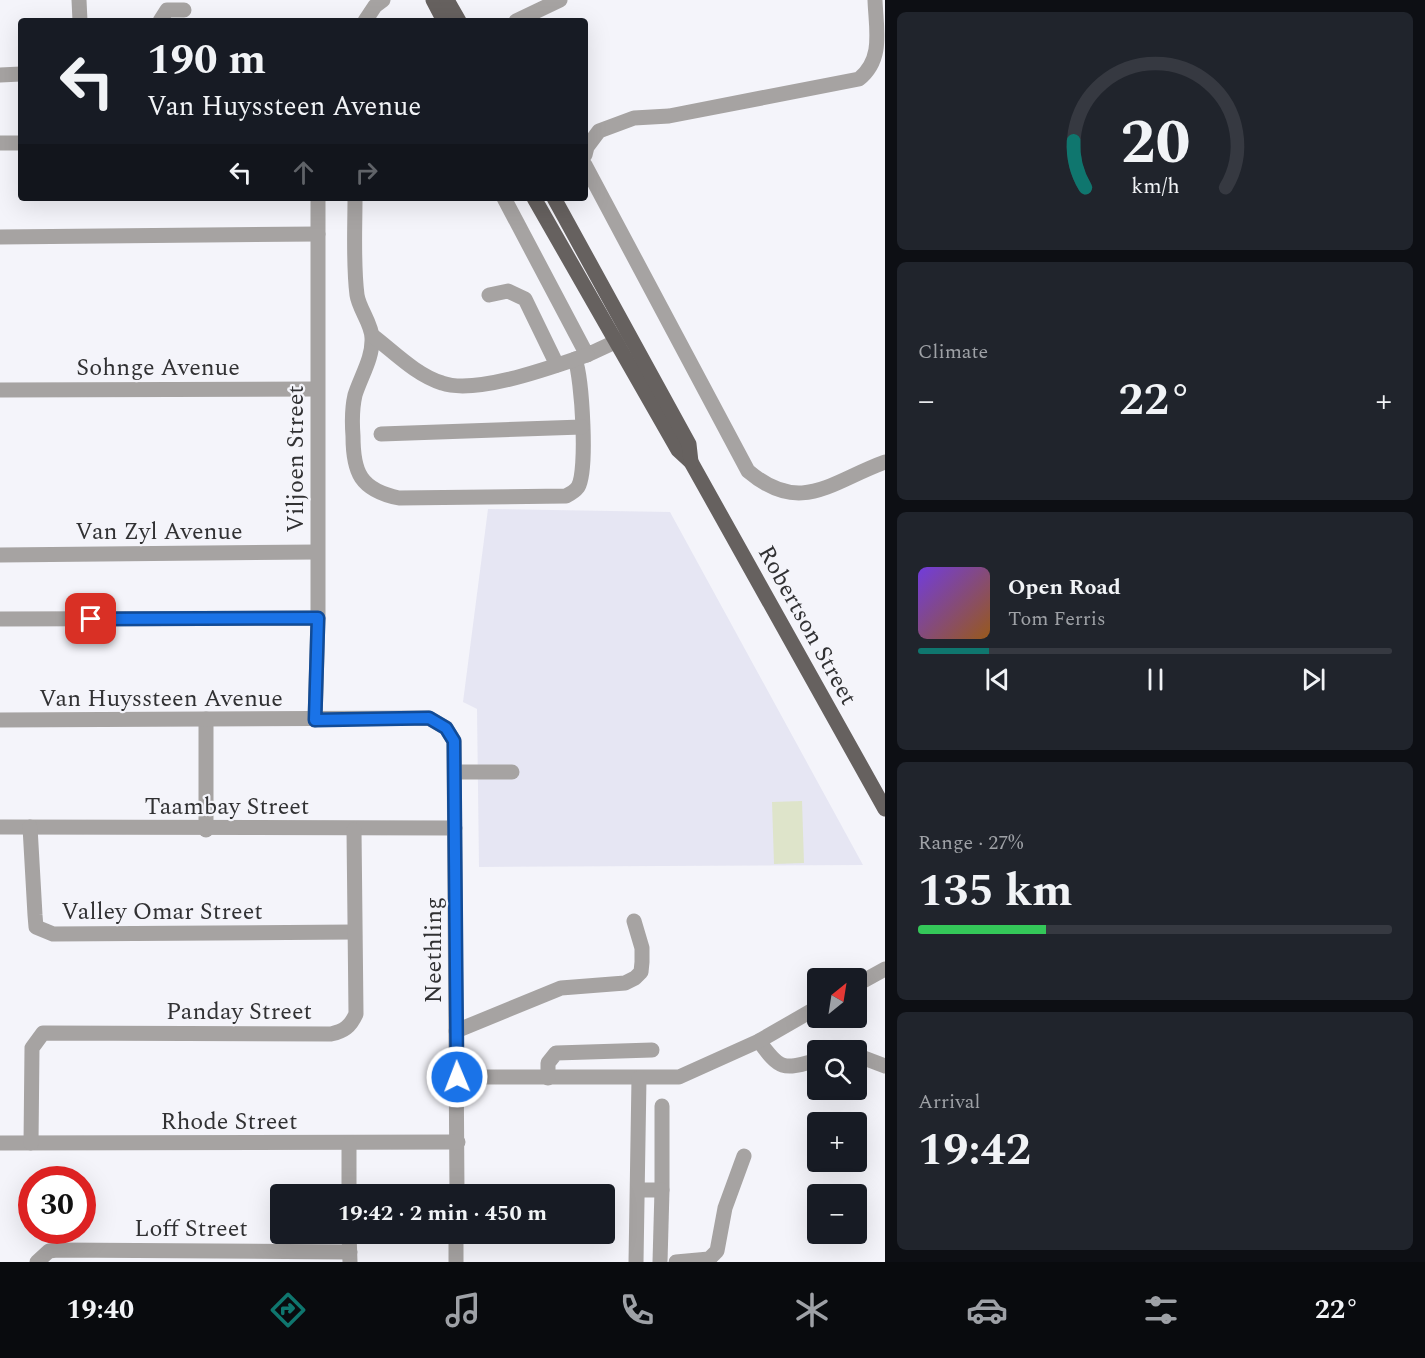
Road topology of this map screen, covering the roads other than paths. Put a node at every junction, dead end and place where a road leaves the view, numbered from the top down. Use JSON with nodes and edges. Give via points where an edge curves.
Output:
{"nodes":[{"id":1,"x":79,"y":0,"type":"edge"},
{"id":2,"x":383,"y":0,"type":"edge"},
{"id":3,"x":433,"y":0,"type":"edge"},
{"id":4,"x":447,"y":0,"type":"edge"},
{"id":5,"x":560,"y":0,"type":"edge"},
{"id":6,"x":875,"y":0,"type":"edge"},
{"id":7,"x":184,"y":10,"type":"dead end"},
{"id":8,"x":80,"y":18,"type":"edge"},
{"id":9,"x":162,"y":18,"type":"edge"},
{"id":10,"x":367,"y":18,"type":"edge"},
{"id":11,"x":442,"y":18,"type":"edge"},
{"id":12,"x":457,"y":18,"type":"edge"},
{"id":13,"x":522,"y":18,"type":"edge"},
{"id":14,"x":18,"y":74,"type":"edge"},
{"id":15,"x":0,"y":75,"type":"edge"},
{"id":16,"x":0,"y":143,"type":"edge"},
{"id":17,"x":18,"y":143,"type":"edge"},
{"id":18,"x":588,"y":146,"type":"edge"},
{"id":19,"x":588,"y":171,"type":"edge"},
{"id":20,"x":318,"y":201,"type":"edge"},
{"id":21,"x":355,"y":201,"type":"edge"},
{"id":22,"x":505,"y":201,"type":"edge"},
{"id":23,"x":536,"y":201,"type":"edge"},
{"id":24,"x":555,"y":201,"type":"edge"},
{"id":25,"x":318,"y":234,"type":"junction"},
{"id":26,"x":0,"y":237,"type":"edge"},
{"id":27,"x":489,"y":295,"type":"dead end"},
{"id":28,"x":373,"y":336,"type":"junction"},
{"id":29,"x":622,"y":340,"type":"junction"},
{"id":30,"x":581,"y":357,"type":"junction"},
{"id":31,"x":557,"y":365,"type":"junction"},
{"id":32,"x":317,"y":388,"type":"junction"},
{"id":33,"x":0,"y":390,"type":"edge"},
{"id":34,"x":582,"y":427,"type":"junction"},
{"id":35,"x":381,"y":434,"type":"dead end"},
{"id":36,"x":885,"y":462,"type":"edge"},
{"id":37,"x":317,"y":552,"type":"junction"},
{"id":38,"x":0,"y":555,"type":"edge"},
{"id":39,"x":318,"y":618,"type":"junction"},
{"id":40,"x":0,"y":619,"type":"edge"},
{"id":41,"x":429,"y":718,"type":"joint"},
{"id":42,"x":206,"y":719,"type":"junction"},
{"id":43,"x":0,"y":720,"type":"edge"},
{"id":44,"x":315,"y":720,"type":"junction"},
{"id":45,"x":455,"y":772,"type":"junction"},
{"id":46,"x":512,"y":772,"type":"dead end"},
{"id":47,"x":885,"y":809,"type":"edge"},
{"id":48,"x":0,"y":827,"type":"edge"},
{"id":49,"x":30,"y":827,"type":"junction"},
{"id":50,"x":455,"y":828,"type":"junction"},
{"id":51,"x":206,"y":830,"type":"junction"},
{"id":52,"x":354,"y":830,"type":"junction"},
{"id":53,"x":633,"y":921,"type":"dead end"},
{"id":54,"x":354,"y":932,"type":"junction"},
{"id":55,"x":885,"y":969,"type":"edge"},
{"id":56,"x":867,"y":979,"type":"edge"},
{"id":57,"x":807,"y":1013,"type":"edge"},
{"id":58,"x":456,"y":1030,"type":"junction"},
{"id":59,"x":759,"y":1041,"type":"junction"},
{"id":60,"x":652,"y":1050,"type":"dead end"},
{"id":61,"x":867,"y":1059,"type":"edge"},
{"id":62,"x":807,"y":1064,"type":"edge"},
{"id":63,"x":885,"y":1066,"type":"edge"},
{"id":64,"x":457,"y":1077,"type":"junction"},
{"id":65,"x":548,"y":1078,"type":"junction"},
{"id":66,"x":639,"y":1078,"type":"junction"},
{"id":67,"x":662,"y":1106,"type":"dead end"},
{"id":68,"x":458,"y":1142,"type":"junction"},
{"id":69,"x":0,"y":1143,"type":"edge"},
{"id":70,"x":31,"y":1143,"type":"junction"},
{"id":71,"x":349,"y":1144,"type":"junction"},
{"id":72,"x":744,"y":1156,"type":"dead end"},
{"id":73,"x":349,"y":1184,"type":"edge"},
{"id":74,"x":457,"y":1184,"type":"edge"},
{"id":75,"x":638,"y":1190,"type":"junction"},
{"id":76,"x":662,"y":1190,"type":"junction"},
{"id":77,"x":456,"y":1244,"type":"edge"},
{"id":78,"x":350,"y":1257,"type":"edge"},
{"id":79,"x":37,"y":1262,"type":"edge"},
{"id":80,"x":456,"y":1262,"type":"edge"},
{"id":81,"x":636,"y":1262,"type":"edge"},
{"id":82,"x":660,"y":1262,"type":"edge"},
{"id":83,"x":676,"y":1262,"type":"edge"}],
"edges":[{"from":1,"to":8,"type":"street"},
{"from":2,"to":10,"type":"street"},
{"from":3,"to":11,"type":"main road"},
{"from":4,"to":12,"type":"main road"},
{"from":5,"to":13,"type":"street"},
{"from":6,"to":18,"type":"street","via":[[876,53],[871,69],[860,79],[669,116],[634,118],[599,131]]},
{"from":7,"to":9,"type":"street","via":[[167,10]]},
{"from":14,"to":15,"type":"street"},
{"from":16,"to":17,"type":"street"},
{"from":19,"to":36,"type":"street","via":[[748,471],[760,482],[791,494],[819,492]]},
{"from":20,"to":25,"type":"street","name":"Viljoen Street"},
{"from":21,"to":28,"type":"street","via":[[357,297]]},
{"from":22,"to":30,"type":"street"},
{"from":23,"to":29,"type":"main road","name":"Robertson Street"},
{"from":24,"to":29,"type":"main road","name":"Robertson Street"},
{"from":25,"to":26,"type":"street"},
{"from":25,"to":32,"type":"street","name":"Viljoen Street"},
{"from":27,"to":31,"type":"street","via":[[508,291],[525,299]]},
{"from":28,"to":31,"type":"street","via":[[414,368],[443,384],[486,384]]},
{"from":28,"to":34,"type":"street","via":[[355,397],[353,446],[360,478],[383,495],[566,496],[578,488],[580,480]]},
{"from":29,"to":30,"type":"street"},
{"from":29,"to":47,"type":"main road","name":"Robertson Street","via":[[678,450],[691,462]]},
{"from":30,"to":31,"type":"street"},
{"from":30,"to":34,"type":"street"},
{"from":32,"to":33,"type":"street","name":"Sohnge Avenue"},
{"from":32,"to":37,"type":"street","name":"Viljoen Street"},
{"from":34,"to":35,"type":"street"},
{"from":37,"to":38,"type":"street","name":"Van Zyl Avenue"},
{"from":37,"to":39,"type":"street","name":"Viljoen Street"},
{"from":39,"to":40,"type":"street"},
{"from":39,"to":44,"type":"street","name":"Viljoen Street"},
{"from":41,"to":44,"type":"street","name":"Van Huyssteen Avenue"},
{"from":41,"to":45,"type":"street","name":"Neethling","via":[[453,736]]},
{"from":42,"to":43,"type":"street","name":"Van Huyssteen Avenue"},
{"from":42,"to":44,"type":"street","name":"Van Huyssteen Avenue"},
{"from":42,"to":51,"type":"street"},
{"from":45,"to":46,"type":"street"},
{"from":45,"to":50,"type":"street","name":"Neethling"},
{"from":48,"to":49,"type":"street","name":"Taambay Street"},
{"from":49,"to":51,"type":"street","name":"Taambay Street"},
{"from":49,"to":54,"type":"street","name":"Valley Omar Street","via":[[36,927],[43,932]]},
{"from":50,"to":52,"type":"street","name":"Taambay Street"},
{"from":50,"to":58,"type":"street","name":"Neethling"},
{"from":51,"to":52,"type":"street","name":"Taambay Street"},
{"from":52,"to":54,"type":"street","name":"Panday Street"},
{"from":53,"to":58,"type":"street","via":[[642,948],[641,972],[635,978],[625,983],[561,988]]},
{"from":54,"to":70,"type":"street","name":"Panday Street","via":[[356,1014],[343,1031],[43,1033],[32,1048]]},
{"from":55,"to":56,"type":"street"},
{"from":57,"to":59,"type":"street"},
{"from":58,"to":64,"type":"street","name":"Neethling"},
{"from":59,"to":62,"type":"street","via":[[771,1057],[786,1066]]},
{"from":59,"to":66,"type":"street","via":[[679,1077]]},
{"from":60,"to":65,"type":"street","via":[[556,1053],[548,1064]]},
{"from":61,"to":63,"type":"street"},
{"from":64,"to":65,"type":"street"},
{"from":64,"to":68,"type":"street","name":"Neethling"},
{"from":65,"to":66,"type":"street"},
{"from":66,"to":75,"type":"street"},
{"from":67,"to":76,"type":"street"},
{"from":68,"to":71,"type":"street","name":"Rhode Street"},
{"from":68,"to":74,"type":"street","name":"Neethling"},
{"from":69,"to":70,"type":"street","name":"Rhode Street"},
{"from":70,"to":71,"type":"street","name":"Rhode Street"},
{"from":71,"to":73,"type":"street"},
{"from":72,"to":83,"type":"street","via":[[725,1208],[717,1251],[709,1259]]},
{"from":75,"to":76,"type":"street"},
{"from":75,"to":81,"type":"street"},
{"from":76,"to":82,"type":"street"},
{"from":77,"to":80,"type":"street"},
{"from":78,"to":79,"type":"street","name":"Loff Street","via":[[57,1250],[48,1251]]}]}
